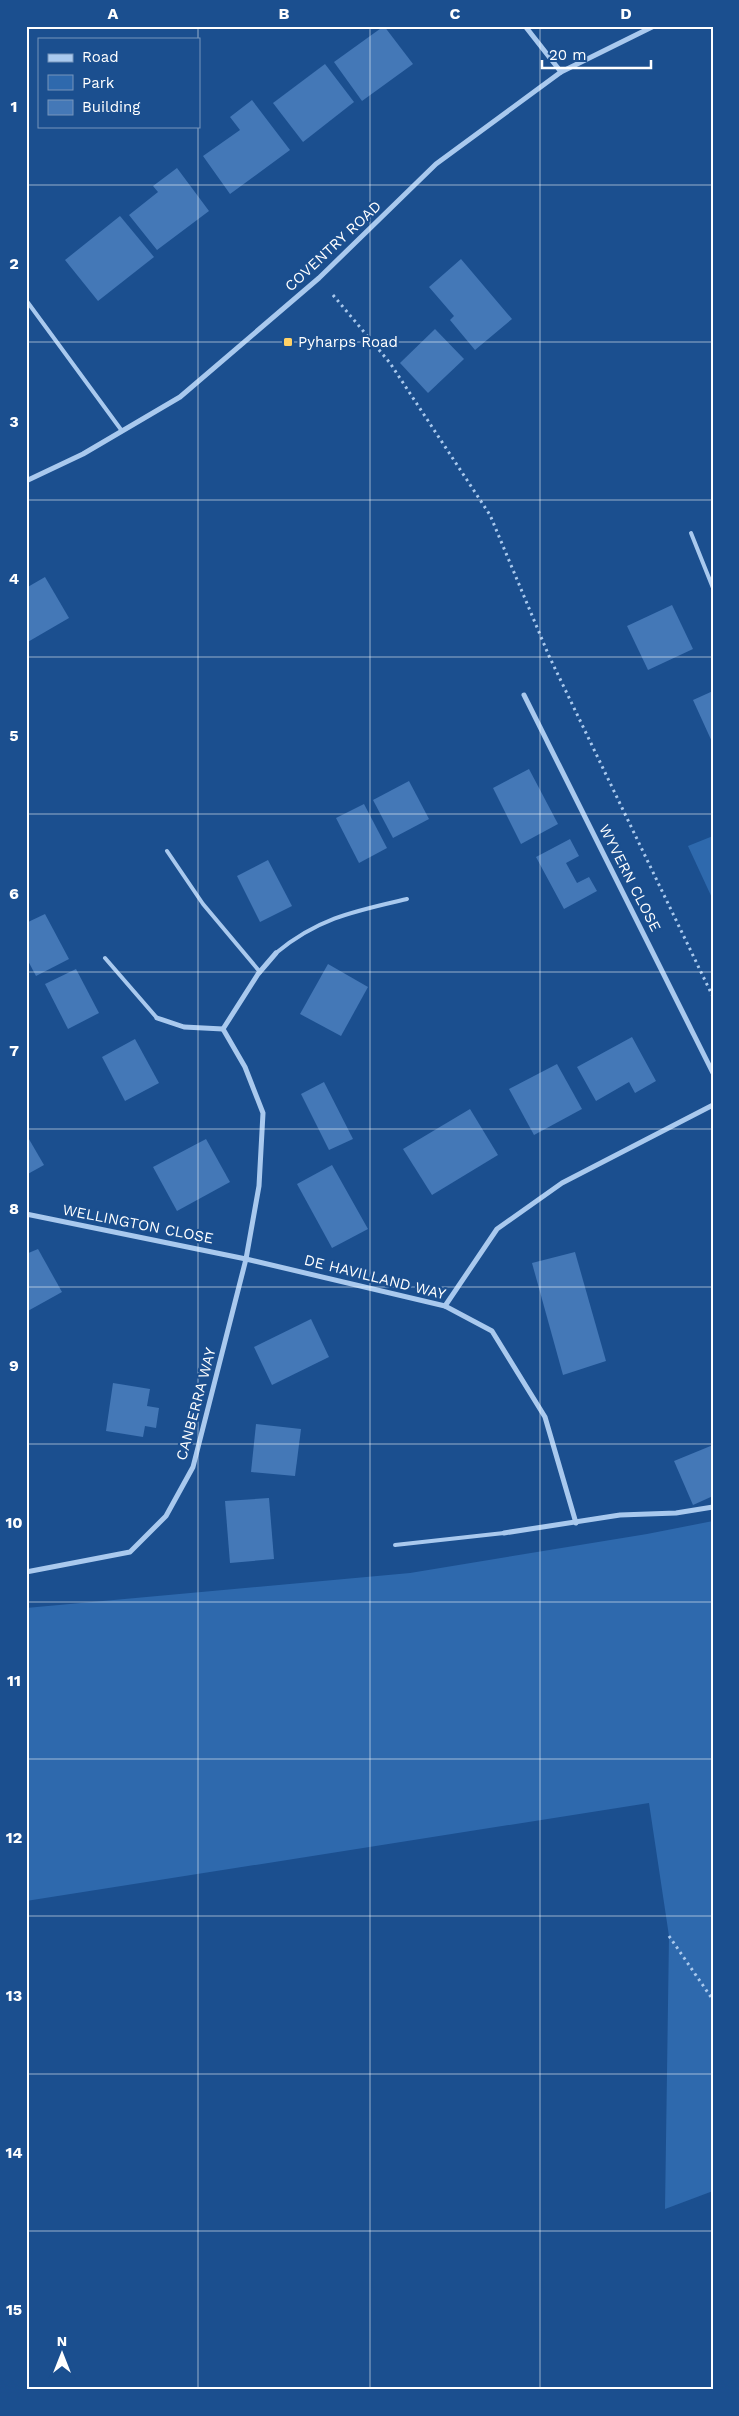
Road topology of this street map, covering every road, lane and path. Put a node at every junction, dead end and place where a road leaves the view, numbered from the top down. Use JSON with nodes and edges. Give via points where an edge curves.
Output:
{"nodes":[{"id":1,"x":525,"y":26,"type":"edge"},
{"id":2,"x":654,"y":26,"type":"edge"},
{"id":3,"x":560,"y":72,"type":"junction"},
{"id":4,"x":319,"y":278,"type":"junction"},
{"id":5,"x":26,"y":300,"type":"edge"},
{"id":6,"x":122,"y":431,"type":"junction"},
{"id":7,"x":26,"y":480,"type":"edge"},
{"id":8,"x":691,"y":533,"type":"dead end"},
{"id":9,"x":713,"y":588,"type":"edge"},
{"id":10,"x":524,"y":695,"type":"dead end"},
{"id":11,"x":167,"y":851,"type":"dead end"},
{"id":12,"x":407,"y":898,"type":"dead end"},
{"id":13,"x":276,"y":953,"type":"joint"},
{"id":14,"x":105,"y":958,"type":"dead end"},
{"id":15,"x":260,"y":972,"type":"junction"},
{"id":16,"x":713,"y":997,"type":"edge"},
{"id":17,"x":157,"y":1018,"type":"joint"},
{"id":18,"x":223,"y":1028,"type":"junction"},
{"id":19,"x":713,"y":1073,"type":"edge"},
{"id":20,"x":713,"y":1105,"type":"edge"},
{"id":21,"x":26,"y":1214,"type":"edge"},
{"id":22,"x":246,"y":1259,"type":"junction"},
{"id":23,"x":445,"y":1306,"type":"junction"},
{"id":24,"x":713,"y":1507,"type":"edge"},
{"id":25,"x":576,"y":1523,"type":"junction"},
{"id":26,"x":504,"y":1533,"type":"joint"},
{"id":27,"x":394,"y":1545,"type":"dead end"},
{"id":28,"x":26,"y":1572,"type":"edge"},
{"id":29,"x":669,"y":1936,"type":"dead end"},
{"id":30,"x":713,"y":2000,"type":"edge"}],
"edges":[{"from":1,"to":3,"type":"street"},
{"from":2,"to":3,"type":"street","name":"COVENTRY ROAD"},
{"from":3,"to":4,"type":"street","name":"COVENTRY ROAD","via":[[436,164]]},
{"from":4,"to":6,"type":"street","name":"COVENTRY ROAD","via":[[180,397]]},
{"from":4,"to":16,"type":"path","via":[[390,363],[490,515],[549,656]]},
{"from":5,"to":6,"type":"lane"},
{"from":6,"to":7,"type":"street","name":"COVENTRY ROAD","via":[[83,454]]},
{"from":8,"to":9,"type":"lane"},
{"from":10,"to":19,"type":"street","name":"WYVERN CLOSE"},
{"from":11,"to":15,"type":"lane","via":[[203,904]]},
{"from":12,"to":13,"type":"lane","via":[[342,914],[294,938]]},
{"from":13,"to":15,"type":"street"},
{"from":14,"to":17,"type":"lane"},
{"from":15,"to":18,"type":"street"},
{"from":17,"to":18,"type":"street","via":[[184,1027]]},
{"from":18,"to":22,"type":"street","name":"CANBERRA WAY","via":[[245,1067],[262,1113],[259,1186]]},
{"from":20,"to":23,"type":"street","via":[[562,1183],[497,1229]]},
{"from":21,"to":22,"type":"street","name":"WELLINGTON CLOSE"},
{"from":22,"to":23,"type":"street","name":"DE HAVILLAND WAY"},
{"from":22,"to":28,"type":"street","name":"CANBERRA WAY","via":[[193,1467],[166,1516],[130,1552]]},
{"from":23,"to":25,"type":"street","name":"DE HAVILLAND WAY","via":[[492,1331],[545,1417]]},
{"from":24,"to":25,"type":"street","via":[[676,1513],[620,1515]]},
{"from":25,"to":26,"type":"street"},
{"from":26,"to":27,"type":"lane"},
{"from":29,"to":30,"type":"path"}]}
